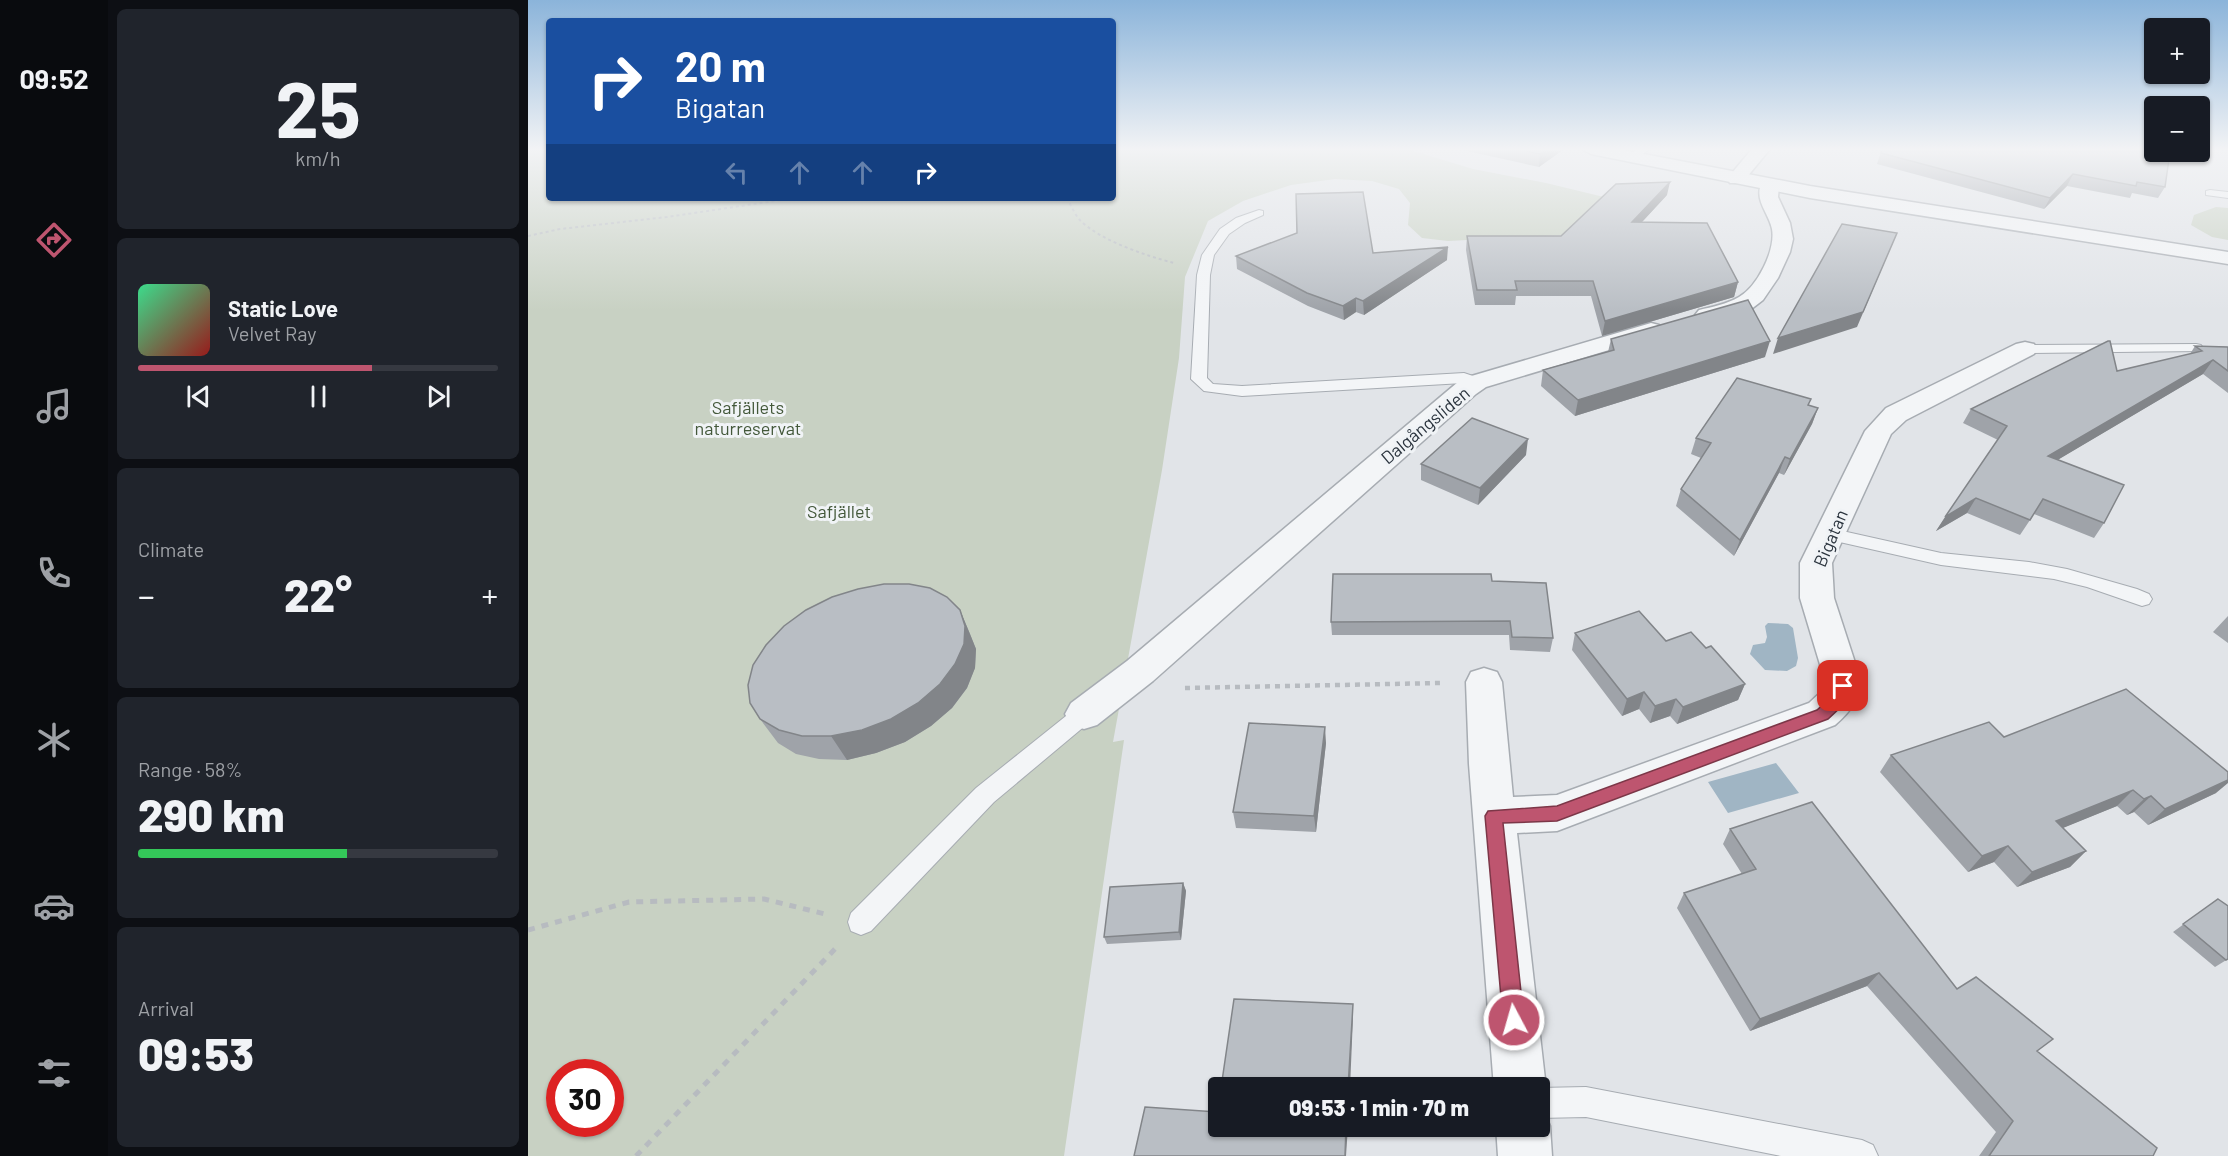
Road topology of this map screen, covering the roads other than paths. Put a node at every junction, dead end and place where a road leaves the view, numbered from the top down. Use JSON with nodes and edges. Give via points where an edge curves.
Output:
{"nodes":[{"id":1,"x":1770,"y":203,"type":"edge"},
{"id":2,"x":1883,"y":203,"type":"edge"},
{"id":3,"x":1259,"y":213,"type":"dead end"},
{"id":4,"x":2228,"y":258,"type":"edge"},
{"id":5,"x":2196,"y":348,"type":"edge"},
{"id":6,"x":2025,"y":349,"type":"joint"},
{"id":7,"x":1477,"y":382,"type":"junction"},
{"id":8,"x":1829,"y":534,"type":"junction"},
{"id":9,"x":2142,"y":599,"type":"dead end"},
{"id":10,"x":1484,"y":682,"type":"road end"},
{"id":11,"x":1084,"y":714,"type":"joint"},
{"id":12,"x":1494,"y":816,"type":"junction"},
{"id":13,"x":861,"y":922,"type":"road end"},
{"id":14,"x":1519,"y":1077,"type":"edge"},
{"id":15,"x":1550,"y":1103,"type":"edge"},
{"id":16,"x":1524,"y":1137,"type":"edge"},
{"id":17,"x":1525,"y":1156,"type":"edge"},
{"id":18,"x":1862,"y":1156,"type":"edge"}],
"edges":[{"from":1,"to":7,"type":"street","name":"Dalgångsliden","via":[[1782,226],[1783,247],[1754,299]]},
{"from":2,"to":4,"type":"street"},
{"from":3,"to":7,"type":"lane","via":[[1222,233],[1204,267],[1198,379],[1209,388],[1242,391],[1464,378]]},
{"from":5,"to":6,"type":"lane"},
{"from":6,"to":8,"type":"street","name":"Bigatan","via":[[1896,414],[1879,431]]},
{"from":7,"to":11,"type":"street","name":"Dalgångsliden","via":[[1140,671]]},
{"from":8,"to":9,"type":"lane","via":[[1940,558],[2069,575]]},
{"from":8,"to":12,"type":"street","name":"Bigatan","via":[[1816,563],[1813,582],[1843,686],[1838,700],[1822,714],[1557,813]]},
{"from":10,"to":12,"type":"street"},
{"from":11,"to":13,"type":"lane","via":[[985,795]]},
{"from":12,"to":14,"type":"street"},
{"from":15,"to":18,"type":"lane","via":[[1586,1102]]},
{"from":16,"to":17,"type":"street"}]}
